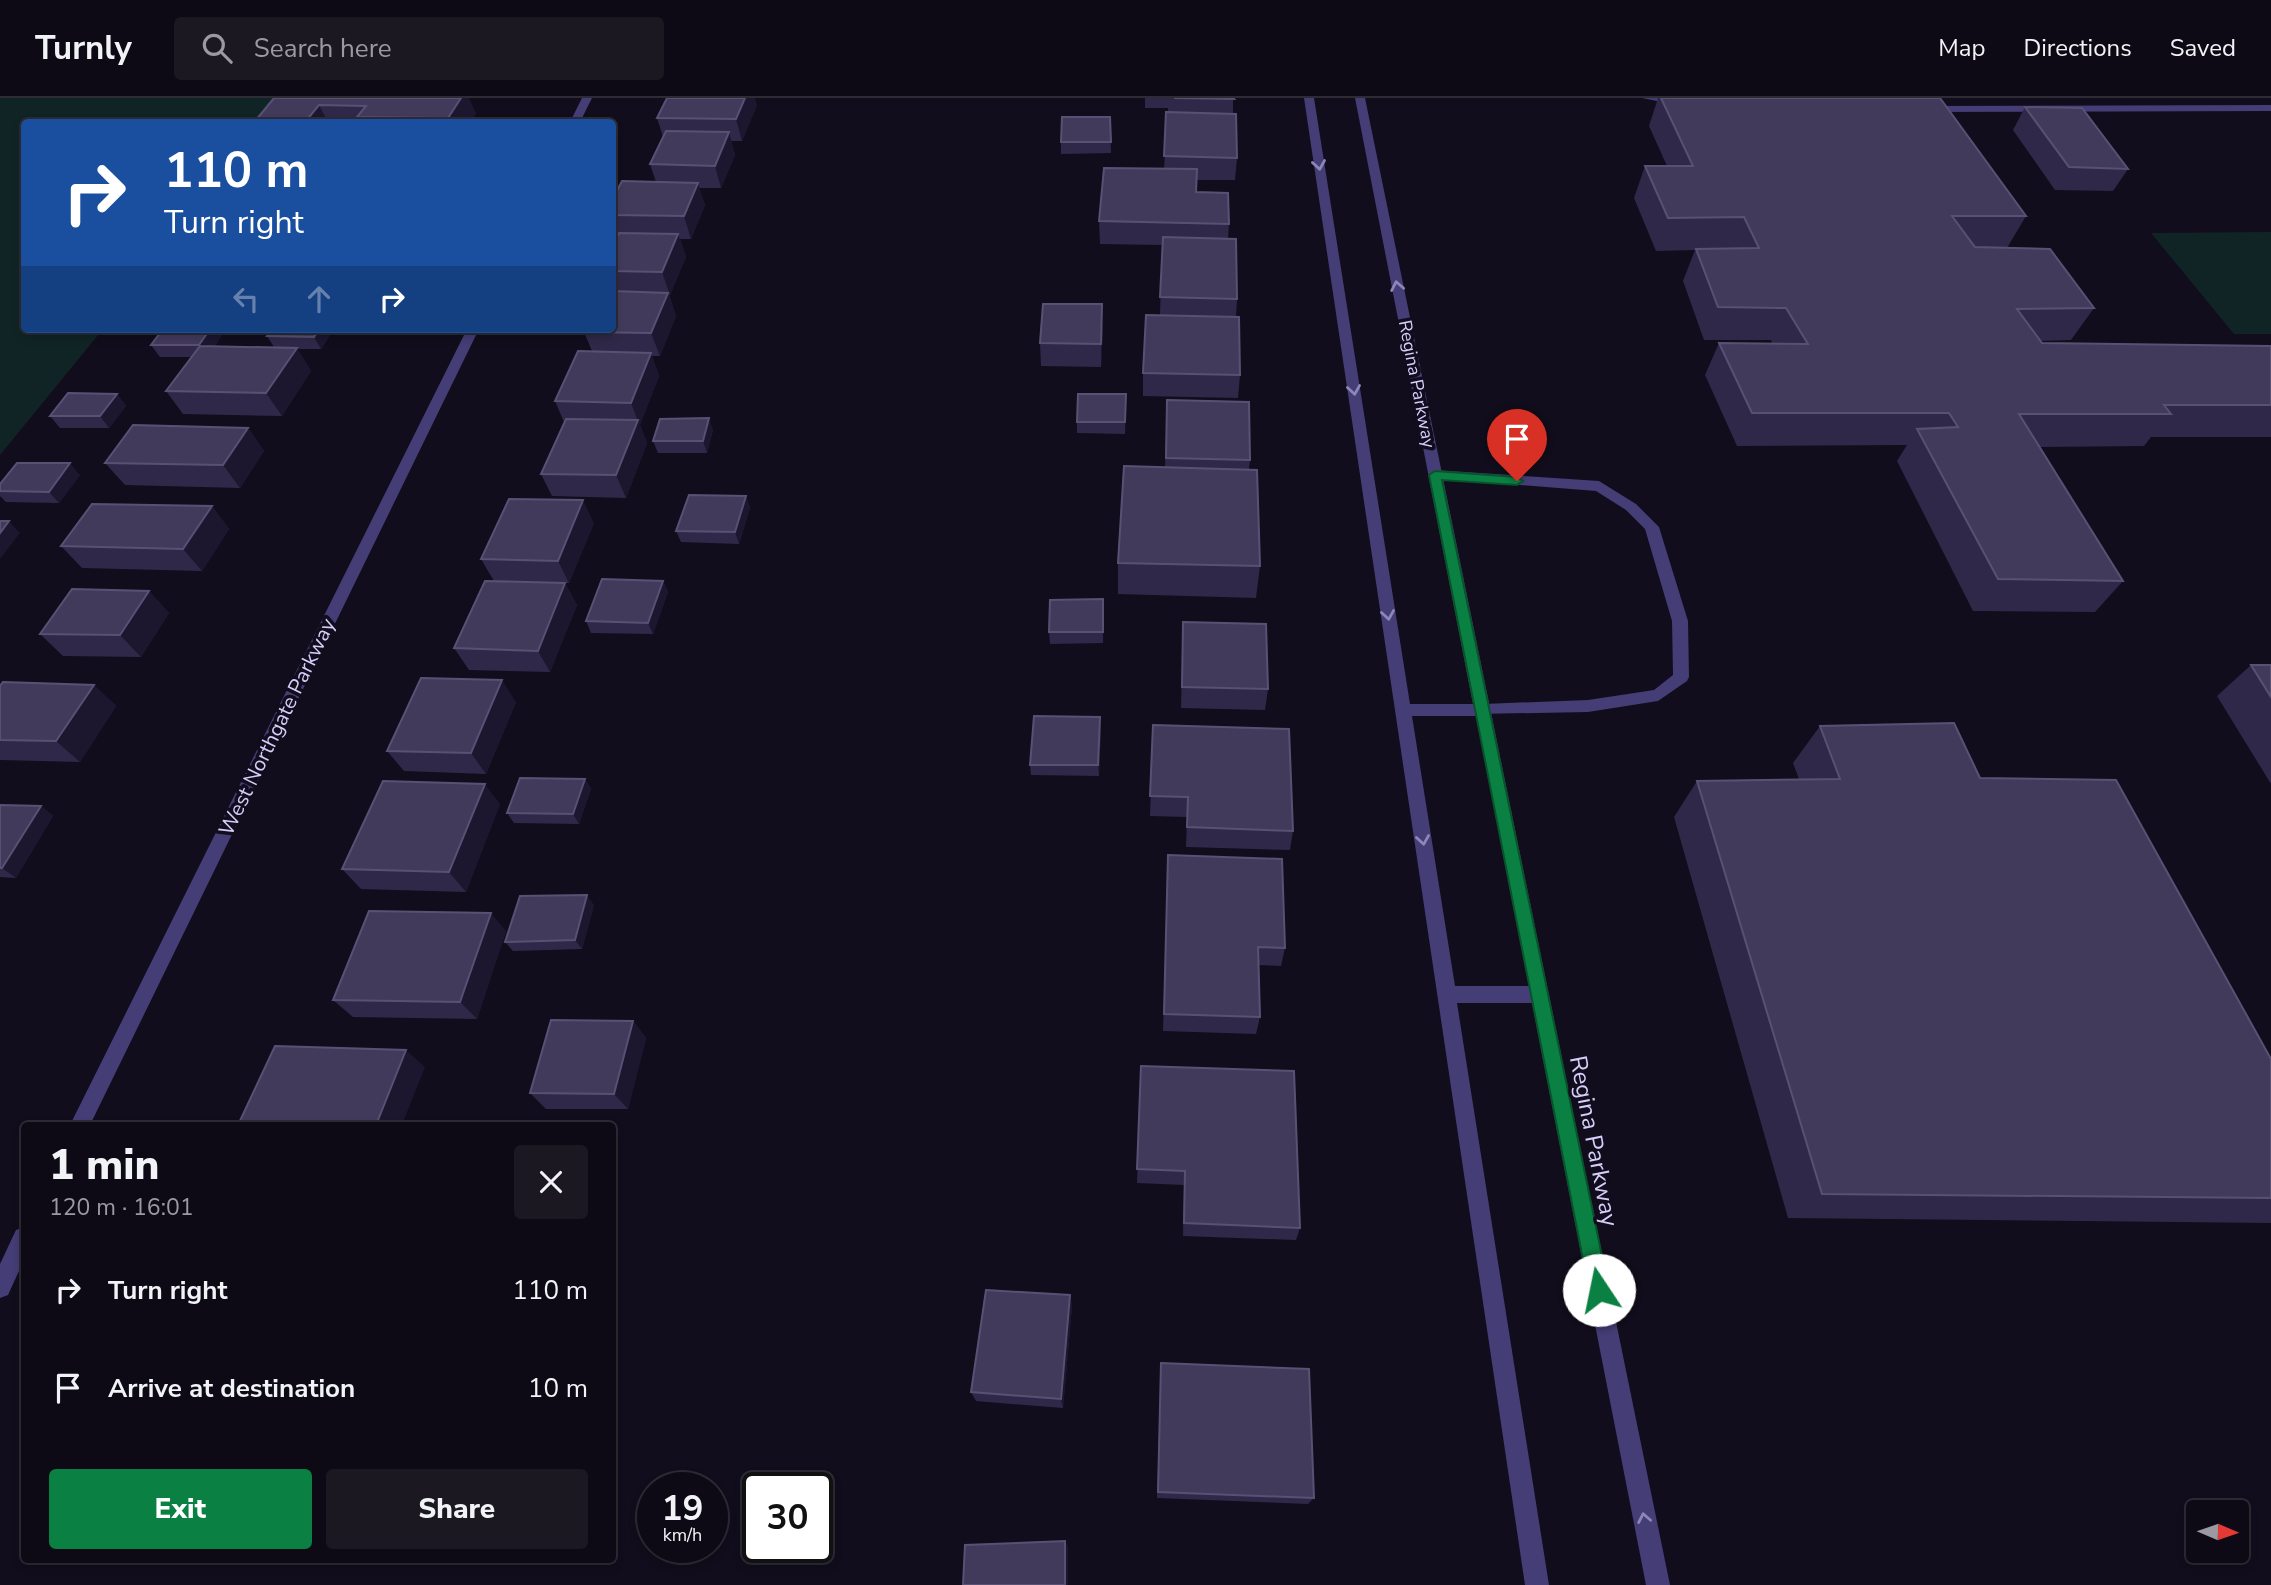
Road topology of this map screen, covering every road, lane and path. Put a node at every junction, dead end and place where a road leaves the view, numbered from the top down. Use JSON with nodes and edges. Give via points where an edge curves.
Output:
{"nodes":[{"id":1,"x":587,"y":98,"type":"edge"},
{"id":2,"x":1309,"y":98,"type":"edge"},
{"id":3,"x":1360,"y":98,"type":"edge"},
{"id":4,"x":1647,"y":98,"type":"edge"},
{"id":5,"x":1692,"y":104,"type":"edge"},
{"id":6,"x":2271,"y":108,"type":"edge"},
{"id":7,"x":1919,"y":109,"type":"edge"},
{"id":8,"x":576,"y":119,"type":"edge"},
{"id":9,"x":471,"y":333,"type":"edge"},
{"id":10,"x":1435,"y":475,"type":"junction"},
{"id":11,"x":1403,"y":710,"type":"junction"},
{"id":12,"x":1483,"y":710,"type":"junction"},
{"id":13,"x":1447,"y":994,"type":"junction"},
{"id":14,"x":1539,"y":995,"type":"junction"},
{"id":15,"x":81,"y":1122,"type":"edge"},
{"id":16,"x":21,"y":1244,"type":"edge"},
{"id":17,"x":0,"y":1287,"type":"edge"},
{"id":18,"x":1537,"y":1585,"type":"edge"},
{"id":19,"x":1658,"y":1585,"type":"edge"}],
"edges":[{"from":1,"to":8,"type":"street"},
{"from":2,"to":11,"type":"street","one_way":true},
{"from":10,"to":3,"type":"street","name":"Regina Parkway","one_way":true},
{"from":4,"to":5,"type":"street"},
{"from":6,"to":7,"type":"street"},
{"from":9,"to":15,"type":"street","name":"West Northgate Parkway"},
{"from":10,"to":12,"type":"street","name":"Regina Parkway"},
{"from":10,"to":12,"type":"street","via":[[1599,486],[1652,527],[1680,621],[1681,677],[1658,695],[1588,706]]},
{"from":11,"to":12,"type":"street"},
{"from":11,"to":13,"type":"street","one_way":true},
{"from":12,"to":14,"type":"street","name":"Regina Parkway"},
{"from":13,"to":14,"type":"street"},
{"from":13,"to":18,"type":"street"},
{"from":19,"to":14,"type":"street","name":"Regina Parkway","one_way":true},
{"from":16,"to":17,"type":"street"}]}
